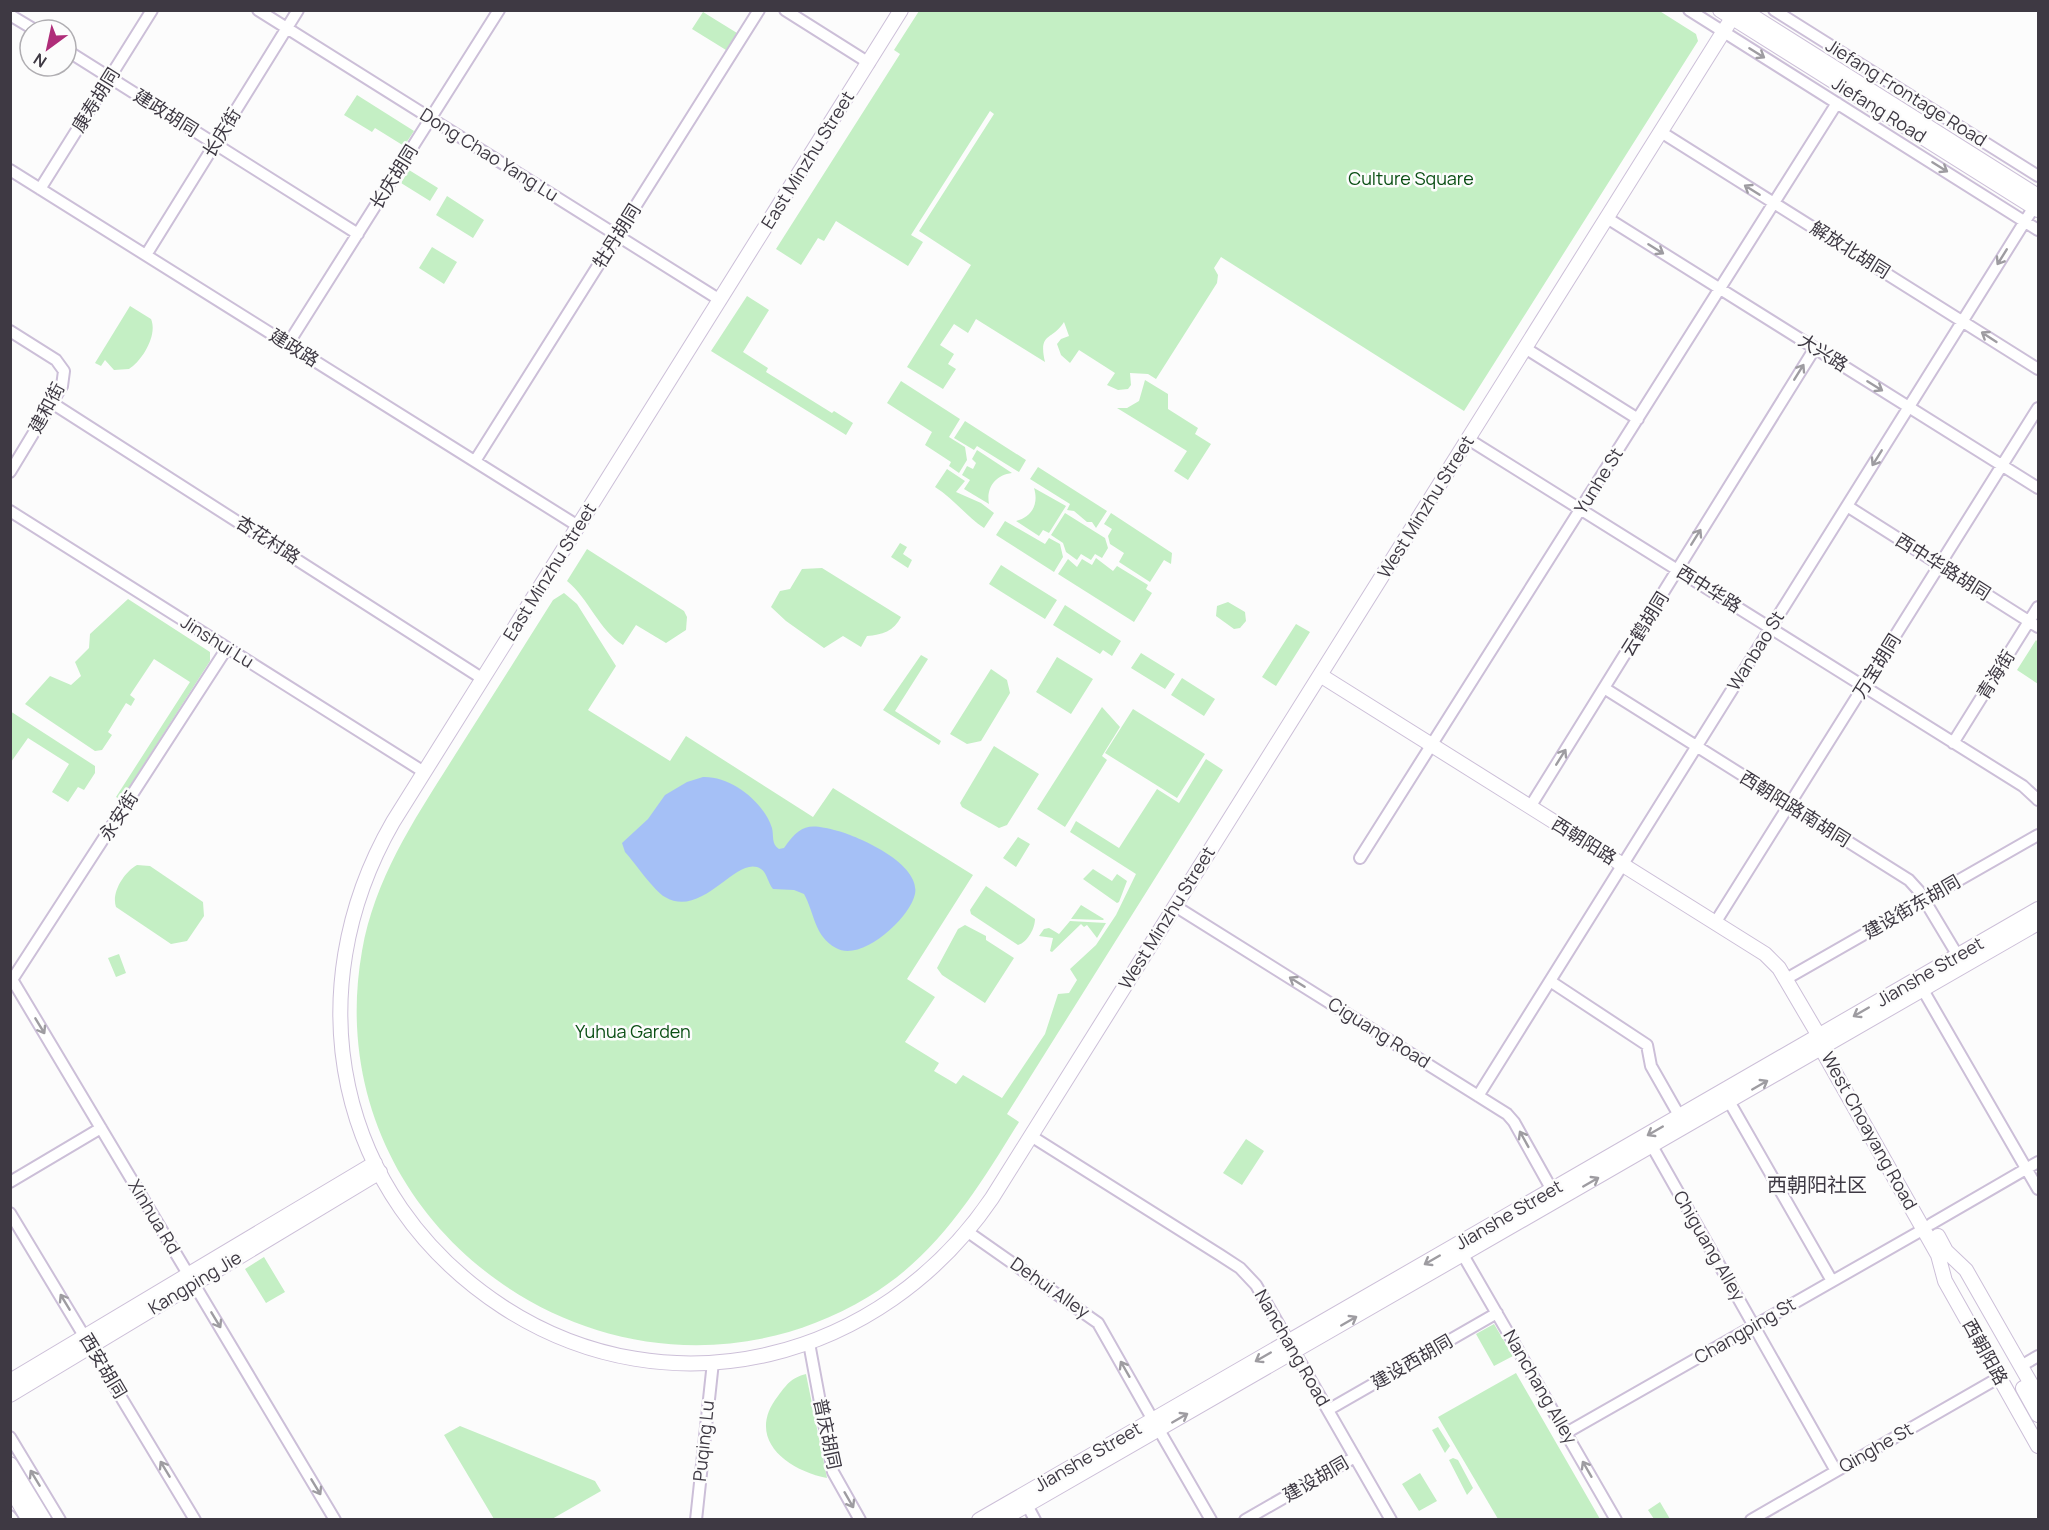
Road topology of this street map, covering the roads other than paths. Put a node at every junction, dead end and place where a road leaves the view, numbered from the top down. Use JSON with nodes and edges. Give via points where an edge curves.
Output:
{"nodes":[{"id":1,"x":152,"y":10,"type":"edge"},
{"id":2,"x":258,"y":10,"type":"edge"},
{"id":3,"x":298,"y":10,"type":"edge"},
{"id":4,"x":499,"y":10,"type":"edge"},
{"id":5,"x":759,"y":10,"type":"edge"},
{"id":6,"x":785,"y":10,"type":"edge"},
{"id":7,"x":901,"y":10,"type":"edge"},
{"id":8,"x":1689,"y":10,"type":"edge"},
{"id":9,"x":1774,"y":10,"type":"edge"},
{"id":10,"x":1733,"y":12,"type":"edge"},
{"id":11,"x":287,"y":29,"type":"junction"},
{"id":12,"x":1724,"y":32,"type":"junction"},
{"id":13,"x":78,"y":57,"type":"edge"},
{"id":14,"x":869,"y":63,"type":"junction"},
{"id":15,"x":110,"y":77,"type":"junction"},
{"id":16,"x":1837,"y":102,"type":"junction"},
{"id":17,"x":431,"y":119,"type":"junction"},
{"id":18,"x":1661,"y":132,"type":"junction"},
{"id":19,"x":215,"y":144,"type":"junction"},
{"id":20,"x":10,"y":170,"type":"edge"},
{"id":21,"x":2038,"y":176,"type":"edge"},
{"id":22,"x":40,"y":189,"type":"junction"},
{"id":23,"x":1773,"y":203,"type":"junction"},
{"id":24,"x":2037,"y":203,"type":"edge"},
{"id":25,"x":1607,"y":218,"type":"junction"},
{"id":26,"x":2025,"y":221,"type":"junction"},
{"id":27,"x":2038,"y":230,"type":"edge"},
{"id":28,"x":358,"y":234,"type":"junction"},
{"id":29,"x":617,"y":236,"type":"junction"},
{"id":30,"x":146,"y":255,"type":"junction"},
{"id":31,"x":1720,"y":289,"type":"junction"},
{"id":32,"x":720,"y":300,"type":"junction"},
{"id":33,"x":1963,"y":320,"type":"junction"},
{"id":34,"x":10,"y":331,"type":"edge"},
{"id":35,"x":288,"y":344,"type":"junction"},
{"id":36,"x":1525,"y":348,"type":"junction"},
{"id":37,"x":1815,"y":348,"type":"junction"},
{"id":38,"x":2038,"y":369,"type":"edge"},
{"id":39,"x":52,"y":403,"type":"junction"},
{"id":40,"x":1909,"y":406,"type":"junction"},
{"id":41,"x":2038,"y":408,"type":"edge"},
{"id":42,"x":1638,"y":419,"type":"junction"},
{"id":43,"x":1468,"y":439,"type":"junction"},
{"id":44,"x":475,"y":461,"type":"junction"},
{"id":45,"x":2002,"y":466,"type":"junction"},
{"id":46,"x":10,"y":472,"type":"edge"},
{"id":47,"x":2038,"y":488,"type":"edge"},
{"id":48,"x":1847,"y":506,"type":"junction"},
{"id":49,"x":1581,"y":509,"type":"junction"},
{"id":50,"x":10,"y":511,"type":"edge"},
{"id":51,"x":578,"y":526,"type":"junction"},
{"id":52,"x":1940,"y":565,"type":"junction"},
{"id":53,"x":1677,"y":570,"type":"junction"},
{"id":54,"x":2038,"y":607,"type":"edge"},
{"id":55,"x":2034,"y":624,"type":"edge"},
{"id":56,"x":1770,"y":628,"type":"junction"},
{"id":57,"x":227,"y":648,"type":"junction"},
{"id":58,"x":1320,"y":675,"type":"junction"},
{"id":59,"x":483,"y":679,"type":"junction"},
{"id":60,"x":1864,"y":687,"type":"junction"},
{"id":61,"x":1604,"y":688,"type":"junction"},
{"id":62,"x":1953,"y":742,"type":"junction"},
{"id":63,"x":1432,"y":746,"type":"junction"},
{"id":64,"x":1696,"y":746,"type":"junction"},
{"id":65,"x":424,"y":772,"type":"junction"},
{"id":66,"x":2038,"y":800,"type":"edge"},
{"id":67,"x":1530,"y":807,"type":"junction"},
{"id":68,"x":1789,"y":807,"type":"junction"},
{"id":69,"x":2038,"y":835,"type":"edge"},
{"id":70,"x":1360,"y":858,"type":"dead end"},
{"id":71,"x":1623,"y":865,"type":"junction"},
{"id":72,"x":1925,"y":900,"type":"junction"},
{"id":73,"x":1175,"y":906,"type":"junction"},
{"id":74,"x":2038,"y":909,"type":"edge"},
{"id":75,"x":1715,"y":922,"type":"junction"},
{"id":76,"x":2038,"y":923,"type":"edge"},
{"id":77,"x":1958,"y":956,"type":"junction"},
{"id":78,"x":11,"y":980,"type":"edge"},
{"id":79,"x":1786,"y":980,"type":"junction"},
{"id":80,"x":1550,"y":981,"type":"junction"},
{"id":81,"x":1923,"y":990,"type":"junction"},
{"id":82,"x":1823,"y":1043,"type":"junction"},
{"id":83,"x":1478,"y":1096,"type":"junction"},
{"id":84,"x":1730,"y":1103,"type":"junction"},
{"id":85,"x":1680,"y":1117,"type":"junction"},
{"id":86,"x":101,"y":1128,"type":"junction"},
{"id":87,"x":1031,"y":1136,"type":"junction"},
{"id":88,"x":1652,"y":1146,"type":"junction"},
{"id":89,"x":2038,"y":1162,"type":"edge"},
{"id":90,"x":377,"y":1168,"type":"junction"},
{"id":91,"x":2027,"y":1169,"type":"junction"},
{"id":92,"x":10,"y":1182,"type":"edge"},
{"id":93,"x":2038,"y":1189,"type":"edge"},
{"id":94,"x":1552,"y":1190,"type":"junction"},
{"id":95,"x":10,"y":1213,"type":"edge"},
{"id":96,"x":1927,"y":1226,"type":"junction"},
{"id":97,"x":968,"y":1232,"type":"junction"},
{"id":98,"x":1942,"y":1253,"type":"junction"},
{"id":99,"x":1463,"y":1255,"type":"junction"},
{"id":100,"x":191,"y":1279,"type":"junction"},
{"id":101,"x":1832,"y":1281,"type":"junction"},
{"id":102,"x":1497,"y":1313,"type":"junction"},
{"id":103,"x":1977,"y":1313,"type":"junction"},
{"id":104,"x":1754,"y":1325,"type":"junction"},
{"id":105,"x":88,"y":1341,"type":"junction"},
{"id":106,"x":809,"y":1343,"type":"junction"},
{"id":107,"x":1292,"y":1348,"type":"junction"},
{"id":108,"x":2038,"y":1356,"type":"edge"},
{"id":109,"x":713,"y":1362,"type":"junction"},
{"id":110,"x":2021,"y":1366,"type":"junction"},
{"id":111,"x":2000,"y":1377,"type":"junction"},
{"id":112,"x":10,"y":1382,"type":"edge"},
{"id":113,"x":10,"y":1395,"type":"edge"},
{"id":114,"x":2038,"y":1396,"type":"edge"},
{"id":115,"x":1328,"y":1410,"type":"junction"},
{"id":116,"x":2038,"y":1415,"type":"edge"},
{"id":117,"x":1156,"y":1425,"type":"junction"},
{"id":118,"x":2038,"y":1427,"type":"edge"},
{"id":119,"x":1566,"y":1432,"type":"junction"},
{"id":120,"x":10,"y":1437,"type":"edge"},
{"id":121,"x":2038,"y":1446,"type":"edge"},
{"id":122,"x":1355,"y":1456,"type":"junction"},
{"id":123,"x":10,"y":1464,"type":"edge"},
{"id":124,"x":1836,"y":1471,"type":"junction"},
{"id":125,"x":10,"y":1488,"type":"edge"},
{"id":126,"x":1027,"y":1505,"type":"junction"},
{"id":127,"x":29,"y":1520,"type":"edge"},
{"id":128,"x":44,"y":1520,"type":"edge"},
{"id":129,"x":60,"y":1520,"type":"edge"},
{"id":130,"x":195,"y":1520,"type":"edge"},
{"id":131,"x":335,"y":1520,"type":"edge"},
{"id":132,"x":696,"y":1520,"type":"edge"},
{"id":133,"x":860,"y":1520,"type":"edge"},
{"id":134,"x":979,"y":1520,"type":"edge"},
{"id":135,"x":1001,"y":1520,"type":"edge"},
{"id":136,"x":1035,"y":1520,"type":"edge"},
{"id":137,"x":1211,"y":1520,"type":"edge"},
{"id":138,"x":1245,"y":1520,"type":"edge"},
{"id":139,"x":1391,"y":1520,"type":"edge"},
{"id":140,"x":1616,"y":1520,"type":"edge"},
{"id":141,"x":1751,"y":1520,"type":"edge"}],
"edges":[{"from":1,"to":15,"type":"street","name":"康寿胡同"},
{"from":2,"to":11,"type":"street","name":"Dong Chao Yang Lu"},
{"from":3,"to":11,"type":"street","name":"长庆街"},
{"from":4,"to":17,"type":"street","name":"长庆胡同"},
{"from":5,"to":29,"type":"street","name":"牡丹胡同"},
{"from":6,"to":14,"type":"street"},
{"from":7,"to":14,"type":"main road","name":"East Minzhu Street"},
{"from":8,"to":12,"type":"street"},
{"from":9,"to":21,"type":"street","name":"Jiefang Frontage Road"},
{"from":10,"to":12,"type":"main road","name":"West Minzhu Street"},
{"from":10,"to":24,"type":"main road","name":"Jiefang Road"},
{"from":11,"to":17,"type":"street","name":"Dong Chao Yang Lu"},
{"from":11,"to":19,"type":"street","name":"长庆街"},
{"from":12,"to":16,"type":"street","one_way":true},
{"from":12,"to":18,"type":"main road","name":"West Minzhu Street"},
{"from":13,"to":15,"type":"street","name":"建政胡同"},
{"from":14,"to":32,"type":"main road","name":"East Minzhu Street"},
{"from":15,"to":19,"type":"street","name":"建政胡同"},
{"from":15,"to":22,"type":"street","name":"康寿胡同"},
{"from":16,"to":23,"type":"street","name":"Yunhe St"},
{"from":16,"to":26,"type":"street","one_way":true},
{"from":17,"to":28,"type":"street","name":"长庆胡同"},
{"from":17,"to":29,"type":"street","name":"Dong Chao Yang Lu"},
{"from":23,"to":18,"type":"street","name":"解放北胡同","one_way":true},
{"from":18,"to":25,"type":"main road","name":"West Minzhu Street"},
{"from":19,"to":28,"type":"street","name":"建政胡同"},
{"from":19,"to":30,"type":"street","name":"长庆街"},
{"from":20,"to":22,"type":"street","name":"建政路"},
{"from":22,"to":30,"type":"street","name":"建政路"},
{"from":23,"to":31,"type":"street","name":"Yunhe St"},
{"from":23,"to":33,"type":"street","name":"解放北胡同"},
{"from":24,"to":26,"type":"street","name":"Wanbao St"},
{"from":25,"to":31,"type":"street","name":"大兴路","one_way":true},
{"from":25,"to":36,"type":"main road","name":"West Minzhu Street"},
{"from":26,"to":27,"type":"street"},
{"from":26,"to":33,"type":"street","name":"Wanbao St","one_way":true},
{"from":28,"to":35,"type":"street","name":"长庆胡同"},
{"from":29,"to":32,"type":"street","name":"Dong Chao Yang Lu"},
{"from":29,"to":44,"type":"street","name":"牡丹胡同"},
{"from":30,"to":35,"type":"street","name":"建政路"},
{"from":31,"to":37,"type":"street","name":"大兴路"},
{"from":31,"to":42,"type":"street","name":"Yunhe St"},
{"from":32,"to":51,"type":"main road","name":"East Minzhu Street"},
{"from":38,"to":33,"type":"street","name":"解放北胡同","one_way":true},
{"from":33,"to":40,"type":"street","name":"Wanbao St"},
{"from":34,"to":39,"type":"street","name":"建和街","via":[[63,366],[64,378]]},
{"from":35,"to":44,"type":"street","name":"建政路"},
{"from":36,"to":42,"type":"street"},
{"from":36,"to":43,"type":"main road","name":"West Minzhu Street"},
{"from":37,"to":40,"type":"street","name":"大兴路","one_way":true},
{"from":53,"to":37,"type":"street","name":"云鹤胡同","one_way":true},
{"from":39,"to":46,"type":"street","name":"建和街"},
{"from":39,"to":59,"type":"street","name":"杏花村路"},
{"from":40,"to":45,"type":"street","name":"大兴路"},
{"from":40,"to":48,"type":"street","name":"Wanbao St","one_way":true},
{"from":41,"to":45,"type":"street","name":"万宝胡同"},
{"from":42,"to":49,"type":"street","name":"Yunhe St"},
{"from":43,"to":49,"type":"street","name":"西中华路"},
{"from":43,"to":58,"type":"main road","name":"West Minzhu Street"},
{"from":44,"to":51,"type":"street","name":"建政路"},
{"from":45,"to":47,"type":"street","name":"大兴路"},
{"from":45,"to":52,"type":"street","name":"万宝胡同"},
{"from":48,"to":52,"type":"street","name":"西中华路胡同"},
{"from":48,"to":56,"type":"street","name":"Wanbao St"},
{"from":49,"to":53,"type":"street","name":"西中华路"},
{"from":49,"to":63,"type":"street","name":"Yunhe St"},
{"from":50,"to":57,"type":"street","name":"Jinshui Lu"},
{"from":51,"to":59,"type":"main road","name":"East Minzhu Street"},
{"from":52,"to":55,"type":"street","name":"西中华路胡同"},
{"from":52,"to":60,"type":"street","name":"万宝胡同"},
{"from":53,"to":56,"type":"street","name":"西中华路"},
{"from":53,"to":61,"type":"street","name":"云鹤胡同"},
{"from":54,"to":55,"type":"street","name":"青海街"},
{"from":55,"to":62,"type":"street","name":"青海街"},
{"from":56,"to":60,"type":"street","name":"西中华路"},
{"from":56,"to":64,"type":"street","name":"Wanbao St"},
{"from":57,"to":65,"type":"street","name":"Jinshui Lu"},
{"from":57,"to":78,"type":"street","name":"永安街"},
{"from":58,"to":63,"type":"main road","name":"西朝阳路"},
{"from":58,"to":73,"type":"main road","name":"West Minzhu Street"},
{"from":59,"to":65,"type":"main road","name":"East Minzhu Street"},
{"from":60,"to":62,"type":"street","name":"西中华路"},
{"from":60,"to":68,"type":"street","name":"万宝胡同"},
{"from":61,"to":64,"type":"street","name":"西朝阳路南胡同"},
{"from":67,"to":61,"type":"street","name":"云鹤胡同","one_way":true},
{"from":62,"to":66,"type":"street","name":"西中华路","via":[[2023,786]]},
{"from":63,"to":67,"type":"main road","name":"西朝阳路"},
{"from":63,"to":70,"type":"street","name":"Yunhe St"},
{"from":64,"to":68,"type":"street","name":"西朝阳路南胡同"},
{"from":64,"to":71,"type":"street","name":"Wanbao St"},
{"from":65,"to":90,"type":"main road","name":"East Minzhu Street","via":[[362,884],[341,973],[344,1065],[354,1110]]},
{"from":67,"to":71,"type":"main road","name":"西朝阳路"},
{"from":68,"to":72,"type":"street","name":"西朝阳路南胡同","via":[[1909,880]]},
{"from":68,"to":75,"type":"street","name":"万宝胡同"},
{"from":69,"to":72,"type":"street","name":"建设街东胡同"},
{"from":71,"to":75,"type":"main road","name":"西朝阳路"},
{"from":71,"to":80,"type":"street","name":"Wanbao St"},
{"from":72,"to":77,"type":"street","name":"西朝阳路南胡同"},
{"from":72,"to":79,"type":"street","name":"建设街东胡同"},
{"from":83,"to":73,"type":"street","name":"Ciguang Road","one_way":true},
{"from":73,"to":87,"type":"main road","name":"West Minzhu Street"},
{"from":74,"to":77,"type":"main road","name":"Jianshe Street"},
{"from":75,"to":79,"type":"main road","name":"西朝阳路","via":[[1772,959]]},
{"from":76,"to":81,"type":"main road","name":"Jianshe Street"},
{"from":77,"to":82,"type":"main road","name":"Jianshe Street","one_way":true},
{"from":78,"to":86,"type":"street","name":"Xinhua Rd","one_way":true},
{"from":79,"to":82,"type":"main road","name":"西朝阳路"},
{"from":80,"to":83,"type":"street","name":"Wanbao St"},
{"from":80,"to":85,"type":"street","via":[[1647,1045],[1651,1066]]},
{"from":81,"to":82,"type":"main road","name":"Jianshe Street"},
{"from":81,"to":91,"type":"street"},
{"from":84,"to":82,"type":"main road","name":"Jianshe Street","one_way":true},
{"from":82,"to":85,"type":"main road","name":"Jianshe Street"},
{"from":82,"to":96,"type":"main road","name":"West Choayang Road"},
{"from":94,"to":83,"type":"street","name":"Ciguang Road","one_way":true,"via":[[1514,1122]]},
{"from":84,"to":88,"type":"main road","name":"Jianshe Street"},
{"from":84,"to":101,"type":"street"},
{"from":85,"to":94,"type":"main road","name":"Jianshe Street","one_way":true},
{"from":86,"to":92,"type":"street"},
{"from":86,"to":100,"type":"street","name":"Xinhua Rd"},
{"from":87,"to":97,"type":"main road","name":"West Minzhu Street"},
{"from":87,"to":107,"type":"street","name":"Nanchang Road","via":[[1240,1268],[1256,1285]]},
{"from":99,"to":88,"type":"main road","name":"Jianshe Street","one_way":true},
{"from":88,"to":104,"type":"street","name":"Chiguang Alley"},
{"from":89,"to":91,"type":"street","name":"Changping St"},
{"from":90,"to":100,"type":"main road","name":"Kangping Jie"},
{"from":90,"to":109,"type":"main road","name":"West Minzhu Street","via":[[405,1214],[434,1249],[486,1295],[525,1320],[611,1353],[657,1361]]},
{"from":91,"to":93,"type":"street"},
{"from":91,"to":96,"type":"street","name":"Changping St"},
{"from":94,"to":107,"type":"main road","name":"Jianshe Street","one_way":true},
{"from":105,"to":95,"type":"street","name":"西安胡同","one_way":true},
{"from":96,"to":98,"type":"main road","name":"West Choayang Road"},
{"from":96,"to":101,"type":"street","name":"Changping St"},
{"from":97,"to":106,"type":"main road","name":"West Minzhu Street","via":[[933,1269],[897,1298],[858,1322]]},
{"from":117,"to":97,"type":"street","name":"Dehui Alley","one_way":true,"via":[[1098,1323]]},
{"from":98,"to":103,"type":"main road"},
{"from":98,"to":110,"type":"main road","name":"西朝阳路","via":[[1966,1270]]},
{"from":98,"to":111,"type":"main road","name":"西朝阳路","via":[[1945,1281]]},
{"from":99,"to":102,"type":"street","name":"Nanchang Alley"},
{"from":107,"to":99,"type":"main road","name":"Jianshe Street","one_way":true},
{"from":100,"to":105,"type":"main road","name":"Kangping Jie"},
{"from":100,"to":131,"type":"street","name":"Xinhua Rd","one_way":true},
{"from":101,"to":104,"type":"street","name":"Changping St"},
{"from":102,"to":115,"type":"street","name":"建设西胡同"},
{"from":102,"to":119,"type":"street","name":"Nanchang Alley"},
{"from":103,"to":116,"type":"main road"},
{"from":103,"to":118,"type":"main road"},
{"from":104,"to":119,"type":"street","name":"Changping St"},
{"from":104,"to":124,"type":"street","name":"Chiguang Alley"},
{"from":105,"to":112,"type":"main road","name":"Kangping Jie"},
{"from":105,"to":113,"type":"main road","name":"Kangping Jie"},
{"from":130,"to":105,"type":"street","name":"西安胡同","one_way":true},
{"from":106,"to":109,"type":"main road","name":"West Minzhu Street","via":[[772,1354]]},
{"from":106,"to":133,"type":"street","name":"普庆胡同","one_way":true,"via":[[833,1472]]},
{"from":107,"to":115,"type":"street","name":"Nanchang Road"},
{"from":107,"to":117,"type":"main road","name":"Jianshe Street"},
{"from":108,"to":110,"type":"street"},
{"from":109,"to":132,"type":"street","name":"Puqing Lu"},
{"from":110,"to":114,"type":"main road","name":"西朝阳路"},
{"from":111,"to":121,"type":"main road","name":"西朝阳路"},
{"from":111,"to":124,"type":"street","name":"Qinghe St"},
{"from":115,"to":122,"type":"street","name":"Nanchang Road"},
{"from":117,"to":126,"type":"main road","name":"Jianshe Street"},
{"from":117,"to":134,"type":"main road","name":"Jianshe Street"},
{"from":117,"to":137,"type":"street","name":"Dehui Alley"},
{"from":140,"to":119,"type":"street","name":"Nanchang Alley","one_way":true},
{"from":129,"to":120,"type":"street","one_way":true},
{"from":122,"to":138,"type":"street","name":"建设胡同"},
{"from":122,"to":139,"type":"street","name":"Nanchang Road"},
{"from":123,"to":128,"type":"main road"},
{"from":124,"to":141,"type":"street","name":"Qinghe St"},
{"from":125,"to":127,"type":"main road"},
{"from":126,"to":135,"type":"main road","name":"Jianshe Street"},
{"from":126,"to":136,"type":"street"}]}
